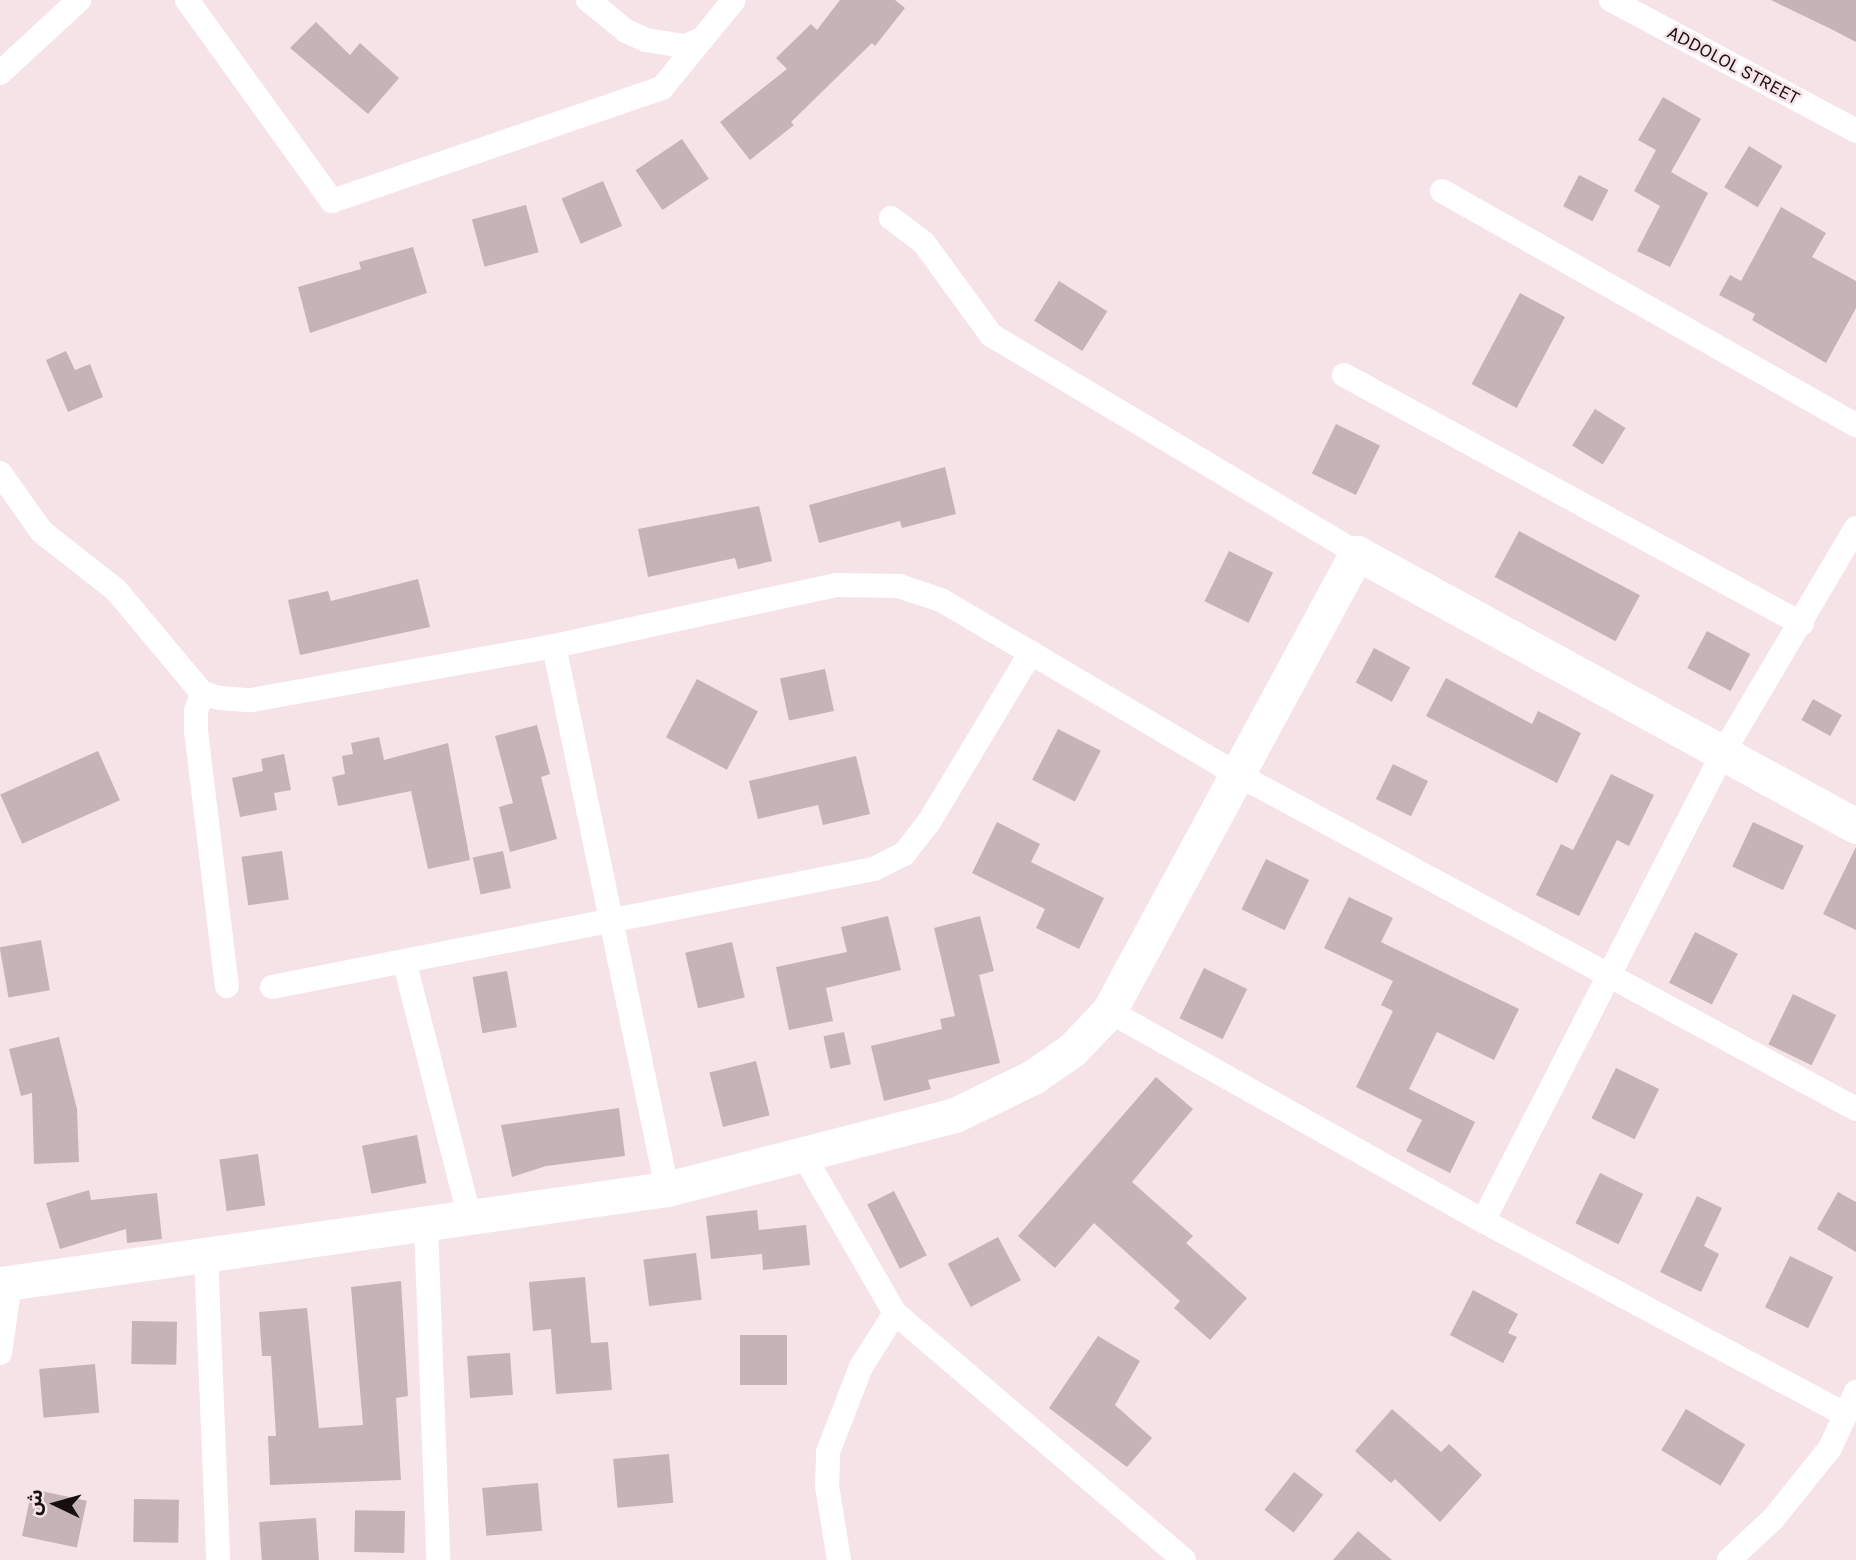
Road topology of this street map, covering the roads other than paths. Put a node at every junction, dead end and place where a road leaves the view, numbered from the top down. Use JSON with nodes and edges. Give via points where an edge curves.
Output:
{"nodes":[{"id":1,"x":79,"y":0,"type":"edge"},
{"id":2,"x":187,"y":0,"type":"edge"},
{"id":3,"x":588,"y":0,"type":"edge"},
{"id":4,"x":734,"y":0,"type":"edge"},
{"id":5,"x":1611,"y":0,"type":"edge"},
{"id":6,"x":702,"y":39,"type":"junction"},
{"id":7,"x":0,"y":73,"type":"edge"},
{"id":8,"x":1856,"y":131,"type":"edge"},
{"id":9,"x":1442,"y":191,"type":"dead end"},
{"id":10,"x":891,"y":218,"type":"dead end"},
{"id":11,"x":1344,"y":376,"type":"dead end"},
{"id":12,"x":1856,"y":425,"type":"edge"},
{"id":13,"x":0,"y":473,"type":"edge"},
{"id":14,"x":1856,"y":528,"type":"edge"},
{"id":15,"x":1357,"y":553,"type":"junction"},
{"id":16,"x":1801,"y":624,"type":"junction"},
{"id":17,"x":554,"y":646,"type":"junction"},
{"id":18,"x":1031,"y":652,"type":"junction"},
{"id":19,"x":202,"y":693,"type":"junction"},
{"id":20,"x":1724,"y":751,"type":"junction"},
{"id":21,"x":1235,"y":773,"type":"junction"},
{"id":22,"x":1856,"y":826,"type":"edge"},
{"id":23,"x":612,"y":923,"type":"junction"},
{"id":24,"x":405,"y":964,"type":"junction"},
{"id":25,"x":1610,"y":973,"type":"junction"},
{"id":26,"x":227,"y":986,"type":"dead end"},
{"id":27,"x":272,"y":987,"type":"dead end"},
{"id":28,"x":1108,"y":1011,"type":"junction"},
{"id":29,"x":1856,"y":1109,"type":"edge"},
{"id":30,"x":801,"y":1152,"type":"junction"},
{"id":31,"x":667,"y":1189,"type":"junction"},
{"id":32,"x":470,"y":1219,"type":"junction"},
{"id":33,"x":1483,"y":1221,"type":"junction"},
{"id":34,"x":426,"y":1225,"type":"junction"},
{"id":35,"x":206,"y":1255,"type":"junction"},
{"id":36,"x":5,"y":1284,"type":"edge"},
{"id":37,"x":895,"y":1313,"type":"junction"},
{"id":38,"x":0,"y":1353,"type":"edge"},
{"id":39,"x":1850,"y":1403,"type":"edge"},
{"id":40,"x":218,"y":1560,"type":"edge"},
{"id":41,"x":438,"y":1560,"type":"edge"},
{"id":42,"x":839,"y":1560,"type":"edge"},
{"id":43,"x":1184,"y":1560,"type":"edge"},
{"id":44,"x":1729,"y":1560,"type":"edge"}],
"edges":[{"from":1,"to":7,"type":"street"},
{"from":2,"to":6,"type":"street","via":[[332,201],[662,88]]},
{"from":3,"to":6,"type":"street","via":[[626,31],[646,40],[685,46]]},
{"from":4,"to":6,"type":"street"},
{"from":5,"to":8,"type":"street","name":"ADDOLOL STREET"},
{"from":9,"to":12,"type":"street"},
{"from":10,"to":15,"type":"street","via":[[924,243],[991,335]]},
{"from":11,"to":16,"type":"street"},
{"from":13,"to":19,"type":"street","via":[[42,532],[116,590]]},
{"from":14,"to":16,"type":"street"},
{"from":15,"to":20,"type":"street"},
{"from":15,"to":21,"type":"street"},
{"from":16,"to":20,"type":"street"},
{"from":17,"to":18,"type":"street","via":[[836,585],[899,586],[940,600]]},
{"from":17,"to":19,"type":"street","via":[[251,700]]},
{"from":17,"to":23,"type":"street"},
{"from":18,"to":21,"type":"street"},
{"from":18,"to":23,"type":"street","via":[[929,822],[904,854],[874,869]]},
{"from":19,"to":26,"type":"street","via":[[196,731]]},
{"from":20,"to":22,"type":"street"},
{"from":20,"to":25,"type":"street"},
{"from":21,"to":25,"type":"street"},
{"from":21,"to":28,"type":"street"},
{"from":23,"to":24,"type":"street"},
{"from":23,"to":31,"type":"street"},
{"from":24,"to":27,"type":"street"},
{"from":24,"to":32,"type":"street"},
{"from":25,"to":29,"type":"street"},
{"from":25,"to":33,"type":"street"},
{"from":28,"to":30,"type":"street","via":[[1072,1049],[1033,1077],[955,1115]]},
{"from":28,"to":33,"type":"street"},
{"from":30,"to":31,"type":"street"},
{"from":30,"to":37,"type":"street"},
{"from":31,"to":32,"type":"street"},
{"from":32,"to":34,"type":"street"},
{"from":33,"to":39,"type":"street"},
{"from":34,"to":35,"type":"street"},
{"from":34,"to":41,"type":"street"},
{"from":35,"to":36,"type":"street"},
{"from":35,"to":40,"type":"street"},
{"from":36,"to":38,"type":"street"},
{"from":37,"to":42,"type":"street","via":[[862,1367],[828,1452],[827,1486]]},
{"from":37,"to":43,"type":"street"},
{"from":39,"to":44,"type":"street","via":[[1830,1448],[1773,1518]]}]}
